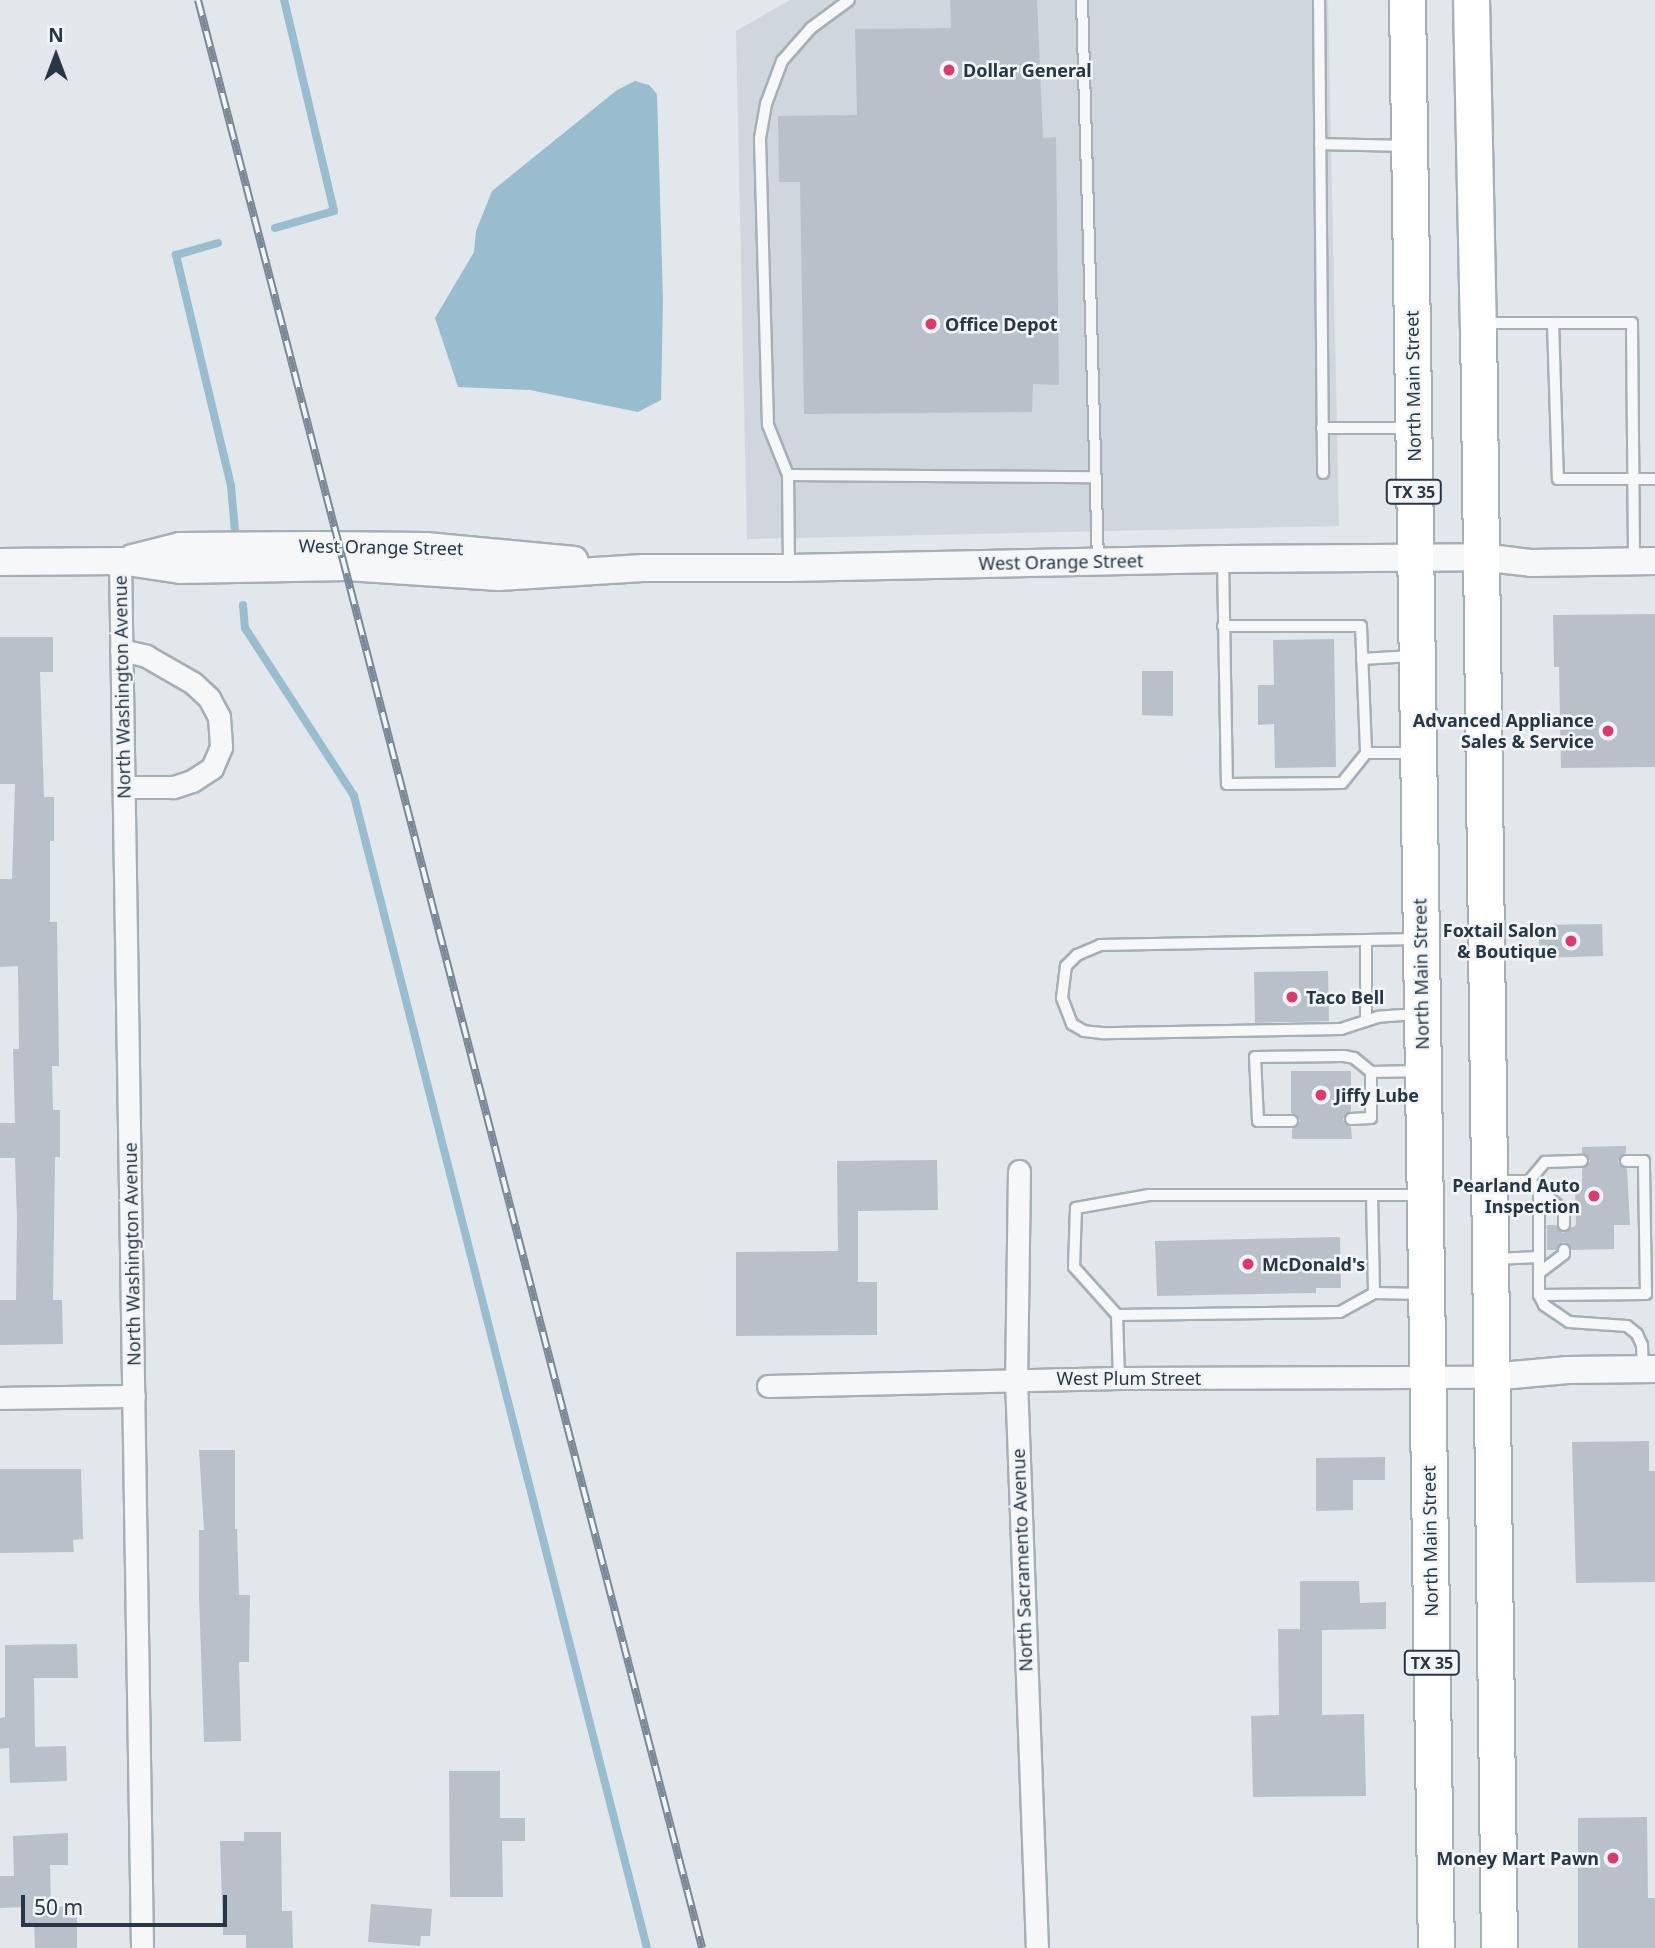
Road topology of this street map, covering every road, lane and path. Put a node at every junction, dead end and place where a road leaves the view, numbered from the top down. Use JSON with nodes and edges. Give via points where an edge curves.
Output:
{"nodes":[{"id":1,"x":849,"y":0,"type":"edge"},
{"id":2,"x":1082,"y":0,"type":"edge"},
{"id":3,"x":1319,"y":0,"type":"edge"},
{"id":4,"x":1407,"y":0,"type":"edge"},
{"id":5,"x":1471,"y":0,"type":"edge"},
{"id":6,"x":1320,"y":144,"type":"junction"},
{"id":7,"x":1409,"y":146,"type":"junction"},
{"id":8,"x":1478,"y":323,"type":"junction"},
{"id":9,"x":1553,"y":323,"type":"junction"},
{"id":10,"x":1322,"y":428,"type":"junction"},
{"id":11,"x":1413,"y":428,"type":"junction"},
{"id":12,"x":1323,"y":473,"type":"dead end"},
{"id":13,"x":788,"y":475,"type":"junction"},
{"id":14,"x":1096,"y":477,"type":"junction"},
{"id":15,"x":1633,"y":479,"type":"junction"},
{"id":16,"x":1655,"y":479,"type":"edge"},
{"id":17,"x":1416,"y":557,"type":"junction"},
{"id":18,"x":1480,"y":557,"type":"junction"},
{"id":19,"x":1223,"y":559,"type":"junction"},
{"id":20,"x":120,"y":561,"type":"junction"},
{"id":21,"x":1098,"y":561,"type":"junction"},
{"id":22,"x":1644,"y":561,"type":"edge"},
{"id":23,"x":0,"y":562,"type":"edge"},
{"id":24,"x":789,"y":568,"type":"junction"},
{"id":25,"x":1223,"y":626,"type":"junction"},
{"id":26,"x":121,"y":650,"type":"junction"},
{"id":27,"x":1417,"y":656,"type":"junction"},
{"id":28,"x":1362,"y":659,"type":"junction"},
{"id":29,"x":1366,"y":753,"type":"junction"},
{"id":30,"x":1419,"y":753,"type":"junction"},
{"id":31,"x":124,"y":788,"type":"junction"},
{"id":32,"x":1420,"y":939,"type":"junction"},
{"id":33,"x":1366,"y":941,"type":"junction"},
{"id":34,"x":1423,"y":1014,"type":"junction"},
{"id":35,"x":1366,"y":1021,"type":"junction"},
{"id":36,"x":1423,"y":1071,"type":"junction"},
{"id":37,"x":1371,"y":1072,"type":"junction"},
{"id":38,"x":1351,"y":1119,"type":"dead end"},
{"id":39,"x":1292,"y":1121,"type":"dead end"},
{"id":40,"x":1582,"y":1161,"type":"dead end"},
{"id":41,"x":1626,"y":1161,"type":"dead end"},
{"id":42,"x":1019,"y":1171,"type":"dead end"},
{"id":43,"x":1487,"y":1181,"type":"junction"},
{"id":44,"x":1529,"y":1181,"type":"junction"},
{"id":45,"x":1539,"y":1189,"type":"junction"},
{"id":46,"x":1373,"y":1195,"type":"junction"},
{"id":47,"x":1424,"y":1195,"type":"junction"},
{"id":48,"x":1564,"y":1224,"type":"dead end"},
{"id":49,"x":1564,"y":1250,"type":"dead end"},
{"id":50,"x":1539,"y":1257,"type":"junction"},
{"id":51,"x":1489,"y":1259,"type":"junction"},
{"id":52,"x":1539,"y":1273,"type":"junction"},
{"id":53,"x":1374,"y":1293,"type":"junction"},
{"id":54,"x":1426,"y":1294,"type":"junction"},
{"id":55,"x":1539,"y":1295,"type":"junction"},
{"id":56,"x":1117,"y":1315,"type":"junction"},
{"id":57,"x":1649,"y":1369,"type":"edge"},
{"id":58,"x":1428,"y":1377,"type":"junction"},
{"id":59,"x":1490,"y":1377,"type":"junction"},
{"id":60,"x":1119,"y":1378,"type":"junction"},
{"id":61,"x":1016,"y":1379,"type":"junction"},
{"id":62,"x":768,"y":1386,"type":"dead end"},
{"id":63,"x":134,"y":1396,"type":"junction"},
{"id":64,"x":0,"y":1398,"type":"edge"},
{"id":65,"x":142,"y":1948,"type":"edge"},
{"id":66,"x":1037,"y":1948,"type":"edge"},
{"id":67,"x":1436,"y":1948,"type":"edge"},
{"id":68,"x":1499,"y":1948,"type":"edge"}],
"edges":[{"from":1,"to":13,"type":"lane","via":[[811,28],[782,61],[766,104],[760,138],[768,425]]},
{"from":2,"to":14,"type":"lane"},
{"from":3,"to":6,"type":"lane"},
{"from":4,"to":7,"type":"main road","name":"North Main Street","number":"TX 35"},
{"from":5,"to":8,"type":"main road"},
{"from":6,"to":7,"type":"lane"},
{"from":6,"to":10,"type":"lane"},
{"from":7,"to":11,"type":"main road","name":"North Main Street","number":"TX 35"},
{"from":8,"to":9,"type":"lane"},
{"from":8,"to":18,"type":"main road"},
{"from":9,"to":15,"type":"lane","via":[[1558,479]]},
{"from":9,"to":15,"type":"lane","via":[[1632,323]]},
{"from":10,"to":11,"type":"lane"},
{"from":10,"to":12,"type":"lane"},
{"from":11,"to":17,"type":"main road","name":"North Main Street","number":"TX 35"},
{"from":13,"to":14,"type":"lane"},
{"from":13,"to":24,"type":"lane"},
{"from":14,"to":21,"type":"lane"},
{"from":15,"to":16,"type":"lane"},
{"from":15,"to":22,"type":"lane"},
{"from":17,"to":18,"type":"street","name":"West Orange Street"},
{"from":17,"to":19,"type":"street","name":"West Orange Street"},
{"from":17,"to":27,"type":"main road","name":"North Main Street","number":"TX 35"},
{"from":18,"to":22,"type":"street","name":"West Orange Street","via":[[1531,563]]},
{"from":18,"to":43,"type":"main road"},
{"from":19,"to":21,"type":"street","name":"West Orange Street"},
{"from":19,"to":25,"type":"lane"},
{"from":20,"to":23,"type":"street","name":"West Orange Street"},
{"from":20,"to":24,"type":"street","name":"West Orange Street","via":[[180,546],[426,546],[643,568]]},
{"from":20,"to":26,"type":"street","name":"North Washington Avenue"},
{"from":21,"to":24,"type":"street","name":"West Orange Street"},
{"from":25,"to":28,"type":"lane","via":[[1361,626]]},
{"from":25,"to":29,"type":"lane","via":[[1227,784],[1342,783]]},
{"from":26,"to":31,"type":"street","name":"North Washington Avenue"},
{"from":26,"to":31,"type":"street","via":[[146,656],[193,682],[219,717],[220,747],[212,768],[192,782],[173,788]]},
{"from":27,"to":28,"type":"lane"},
{"from":27,"to":30,"type":"main road","name":"North Main Street","number":"TX 35"},
{"from":28,"to":29,"type":"lane"},
{"from":29,"to":30,"type":"lane"},
{"from":30,"to":32,"type":"main road","name":"North Main Street","number":"TX 35"},
{"from":31,"to":63,"type":"street","name":"North Washington Avenue"},
{"from":32,"to":33,"type":"lane"},
{"from":32,"to":34,"type":"main road","name":"North Main Street","number":"TX 35"},
{"from":33,"to":35,"type":"lane"},
{"from":33,"to":35,"type":"lane","via":[[1100,946],[1077,955],[1066,966],[1062,998],[1072,1024],[1102,1034],[1333,1029]]},
{"from":34,"to":35,"type":"lane"},
{"from":34,"to":36,"type":"main road","name":"North Main Street","number":"TX 35"},
{"from":36,"to":37,"type":"lane"},
{"from":36,"to":47,"type":"main road","name":"North Main Street","number":"TX 35"},
{"from":37,"to":38,"type":"lane","via":[[1371,1118]]},
{"from":37,"to":39,"type":"lane","via":[[1344,1056],[1255,1057],[1258,1121]]},
{"from":40,"to":44,"type":"lane","via":[[1545,1162]]},
{"from":41,"to":55,"type":"lane","via":[[1644,1161],[1646,1294]]},
{"from":42,"to":61,"type":"street","name":"North Sacramento Avenue"},
{"from":43,"to":44,"type":"lane"},
{"from":43,"to":51,"type":"main road"},
{"from":44,"to":45,"type":"lane"},
{"from":45,"to":48,"type":"lane","via":[[1563,1211]]},
{"from":45,"to":50,"type":"lane"},
{"from":46,"to":47,"type":"lane"},
{"from":46,"to":53,"type":"lane"},
{"from":46,"to":56,"type":"lane","via":[[1149,1195],[1076,1208],[1074,1267]]},
{"from":47,"to":54,"type":"main road","name":"North Main Street","number":"TX 35"},
{"from":49,"to":52,"type":"lane"},
{"from":50,"to":51,"type":"lane"},
{"from":50,"to":52,"type":"lane"},
{"from":51,"to":59,"type":"main road"},
{"from":52,"to":55,"type":"lane"},
{"from":53,"to":54,"type":"lane"},
{"from":53,"to":56,"type":"lane","via":[[1340,1312]]},
{"from":54,"to":58,"type":"main road","name":"North Main Street","number":"TX 35"},
{"from":55,"to":57,"type":"lane","via":[[1552,1313],[1569,1322],[1627,1326],[1637,1334]]},
{"from":56,"to":60,"type":"lane"},
{"from":57,"to":59,"type":"street"},
{"from":58,"to":59,"type":"street","name":"West Plum Street"},
{"from":58,"to":60,"type":"street","name":"West Plum Street"},
{"from":58,"to":67,"type":"main road","name":"North Main Street","number":"TX 35"},
{"from":59,"to":68,"type":"main road"},
{"from":60,"to":61,"type":"street","name":"West Plum Street"},
{"from":61,"to":62,"type":"street","name":"West Plum Street"},
{"from":61,"to":66,"type":"street","name":"North Sacramento Avenue"},
{"from":63,"to":64,"type":"street"},
{"from":63,"to":65,"type":"street","name":"North Washington Avenue"}]}
